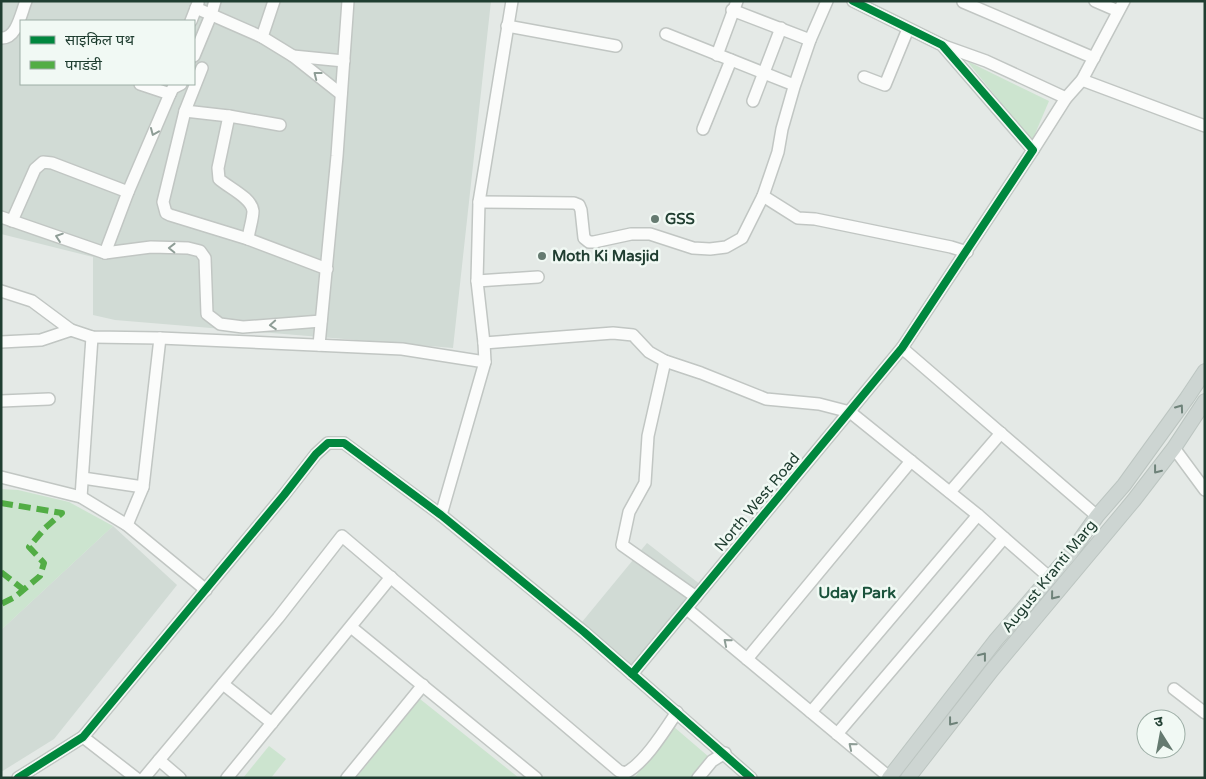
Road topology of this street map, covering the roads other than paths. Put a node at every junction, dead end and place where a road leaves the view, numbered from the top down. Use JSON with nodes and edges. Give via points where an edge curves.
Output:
{"nodes":[{"id":1,"x":26,"y":1,"type":"edge"},
{"id":2,"x":214,"y":1,"type":"edge"},
{"id":3,"x":274,"y":1,"type":"edge"},
{"id":4,"x":348,"y":1,"type":"edge"},
{"id":5,"x":512,"y":1,"type":"edge"},
{"id":6,"x":827,"y":1,"type":"edge"},
{"id":7,"x":854,"y":1,"type":"edge"},
{"id":8,"x":1095,"y":1,"type":"edge"},
{"id":9,"x":963,"y":2,"type":"edge"},
{"id":10,"x":197,"y":5,"type":"edge"},
{"id":11,"x":735,"y":6,"type":"edge"},
{"id":12,"x":1121,"y":6,"type":"edge"},
{"id":13,"x":211,"y":15,"type":"junction"},
{"id":14,"x":191,"y":20,"type":"edge"},
{"id":15,"x":507,"y":26,"type":"junction"},
{"id":16,"x":781,"y":28,"type":"junction"},
{"id":17,"x":908,"y":29,"type":"junction"},
{"id":18,"x":666,"y":34,"type":"dead end"},
{"id":19,"x":262,"y":37,"type":"junction"},
{"id":20,"x":1,"y":38,"type":"edge"},
{"id":21,"x":810,"y":40,"type":"junction"},
{"id":22,"x":942,"y":45,"type":"junction"},
{"id":23,"x":616,"y":46,"type":"dead end"},
{"id":24,"x":195,"y":54,"type":"edge"},
{"id":25,"x":717,"y":55,"type":"junction"},
{"id":26,"x":293,"y":56,"type":"junction"},
{"id":27,"x":1094,"y":58,"type":"junction"},
{"id":28,"x":731,"y":60,"type":"junction"},
{"id":29,"x":344,"y":61,"type":"junction"},
{"id":30,"x":202,"y":68,"type":"dead end"},
{"id":31,"x":765,"y":72,"type":"junction"},
{"id":32,"x":864,"y":77,"type":"dead end"},
{"id":33,"x":1082,"y":80,"type":"junction"},
{"id":34,"x":151,"y":85,"type":"edge"},
{"id":35,"x":794,"y":85,"type":"junction"},
{"id":36,"x":174,"y":87,"type":"edge"},
{"id":37,"x":341,"y":94,"type":"junction"},
{"id":38,"x":1066,"y":98,"type":"junction"},
{"id":39,"x":753,"y":101,"type":"dead end"},
{"id":40,"x":185,"y":111,"type":"junction"},
{"id":41,"x":229,"y":116,"type":"junction"},
{"id":42,"x":280,"y":125,"type":"dead end"},
{"id":43,"x":1205,"y":126,"type":"edge"},
{"id":44,"x":704,"y":129,"type":"dead end"},
{"id":45,"x":1033,"y":150,"type":"junction"},
{"id":46,"x":128,"y":192,"type":"junction"},
{"id":47,"x":763,"y":196,"type":"junction"},
{"id":48,"x":479,"y":202,"type":"junction"},
{"id":49,"x":7,"y":219,"type":"edge"},
{"id":50,"x":248,"y":238,"type":"junction"},
{"id":51,"x":967,"y":252,"type":"junction"},
{"id":52,"x":105,"y":253,"type":"junction"},
{"id":53,"x":327,"y":269,"type":"junction"},
{"id":54,"x":538,"y":278,"type":"dead end"},
{"id":55,"x":477,"y":282,"type":"junction"},
{"id":56,"x":1,"y":291,"type":"edge"},
{"id":57,"x":321,"y":321,"type":"junction"},
{"id":58,"x":71,"y":330,"type":"junction"},
{"id":59,"x":92,"y":337,"type":"junction"},
{"id":60,"x":160,"y":338,"type":"junction"},
{"id":61,"x":1,"y":342,"type":"edge"},
{"id":62,"x":484,"y":343,"type":"junction"},
{"id":63,"x":318,"y":345,"type":"junction"},
{"id":64,"x":902,"y":348,"type":"junction"},
{"id":65,"x":665,"y":361,"type":"junction"},
{"id":66,"x":485,"y":362,"type":"junction"},
{"id":67,"x":1205,"y":371,"type":"edge"},
{"id":68,"x":49,"y":399,"type":"dead end"},
{"id":69,"x":1,"y":401,"type":"edge"},
{"id":70,"x":1205,"y":401,"type":"edge"},
{"id":71,"x":850,"y":412,"type":"junction"},
{"id":72,"x":1001,"y":433,"type":"junction"},
{"id":73,"x":1174,"y":448,"type":"junction"},
{"id":74,"x":911,"y":461,"type":"junction"},
{"id":75,"x":1,"y":477,"type":"edge"},
{"id":76,"x":83,"y":478,"type":"junction"},
{"id":77,"x":143,"y":487,"type":"junction"},
{"id":78,"x":1205,"y":490,"type":"edge"},
{"id":79,"x":950,"y":492,"type":"junction"},
{"id":80,"x":81,"y":497,"type":"junction"},
{"id":81,"x":441,"y":515,"type":"junction"},
{"id":82,"x":978,"y":515,"type":"junction"},
{"id":83,"x":1097,"y":516,"type":"junction"},
{"id":84,"x":126,"y":524,"type":"junction"},
{"id":85,"x":1004,"y":538,"type":"junction"},
{"id":86,"x":391,"y":577,"type":"junction"},
{"id":87,"x":1049,"y":577,"type":"junction"},
{"id":88,"x":206,"y":590,"type":"junction"},
{"id":89,"x":696,"y":597,"type":"junction"},
{"id":90,"x":687,"y":608,"type":"junction"},
{"id":91,"x":351,"y":627,"type":"junction"},
{"id":92,"x":747,"y":658,"type":"junction"},
{"id":93,"x":632,"y":674,"type":"junction"},
{"id":94,"x":223,"y":684,"type":"junction"},
{"id":95,"x":423,"y":685,"type":"junction"},
{"id":96,"x":1174,"y":689,"type":"dead end"},
{"id":97,"x":677,"y":712,"type":"junction"},
{"id":98,"x":811,"y":712,"type":"junction"},
{"id":99,"x":1205,"y":714,"type":"edge"},
{"id":100,"x":272,"y":722,"type":"junction"},
{"id":101,"x":837,"y":734,"type":"junction"},
{"id":102,"x":82,"y":737,"type":"junction"},
{"id":103,"x":725,"y":753,"type":"junction"},
{"id":104,"x":159,"y":760,"type":"junction"},
{"id":105,"x":889,"y":777,"type":"edge"},
{"id":106,"x":18,"y":778,"type":"edge"},
{"id":107,"x":136,"y":778,"type":"edge"},
{"id":108,"x":144,"y":778,"type":"edge"},
{"id":109,"x":180,"y":778,"type":"edge"},
{"id":110,"x":227,"y":778,"type":"edge"},
{"id":111,"x":346,"y":778,"type":"edge"},
{"id":112,"x":536,"y":778,"type":"edge"},
{"id":113,"x":698,"y":778,"type":"edge"},
{"id":114,"x":751,"y":778,"type":"edge"},
{"id":115,"x":908,"y":778,"type":"edge"}],
"edges":[{"from":1,"to":20,"type":"street","via":[[12,35],[7,39]]},
{"from":2,"to":13,"type":"street"},
{"from":3,"to":19,"type":"street"},
{"from":4,"to":29,"type":"street"},
{"from":5,"to":15,"type":"street"},
{"from":6,"to":21,"type":"street"},
{"from":7,"to":17,"type":"street"},
{"from":8,"to":12,"type":"street"},
{"from":9,"to":27,"type":"street"},
{"from":10,"to":13,"type":"street"},
{"from":10,"to":14,"type":"street"},
{"from":11,"to":16,"type":"street"},
{"from":11,"to":25,"type":"street"},
{"from":12,"to":27,"type":"street","name":"North West Road"},
{"from":13,"to":19,"type":"street"},
{"from":13,"to":24,"type":"street"},
{"from":15,"to":23,"type":"street"},
{"from":15,"to":48,"type":"street"},
{"from":16,"to":21,"type":"street"},
{"from":16,"to":31,"type":"street"},
{"from":17,"to":22,"type":"street"},
{"from":17,"to":32,"type":"street","via":[[885,86]]},
{"from":18,"to":25,"type":"street"},
{"from":19,"to":26,"type":"street"},
{"from":21,"to":35,"type":"street"},
{"from":22,"to":38,"type":"street","via":[[986,61]]},
{"from":22,"to":45,"type":"street"},
{"from":25,"to":28,"type":"street"},
{"from":26,"to":29,"type":"street"},
{"from":37,"to":26,"type":"street","one_way":true},
{"from":27,"to":33,"type":"street","name":"North West Road"},
{"from":28,"to":31,"type":"street"},
{"from":28,"to":44,"type":"street"},
{"from":29,"to":37,"type":"street"},
{"from":30,"to":40,"type":"street"},
{"from":31,"to":35,"type":"street"},
{"from":31,"to":39,"type":"street"},
{"from":33,"to":38,"type":"street","name":"North West Road"},
{"from":33,"to":43,"type":"street"},
{"from":34,"to":36,"type":"street"},
{"from":35,"to":47,"type":"street","via":[[778,152]]},
{"from":36,"to":46,"type":"street","one_way":true},
{"from":37,"to":53,"type":"street"},
{"from":38,"to":45,"type":"street","name":"North West Road"},
{"from":40,"to":41,"type":"street"},
{"from":40,"to":50,"type":"street","via":[[163,202],[166,213]]},
{"from":41,"to":42,"type":"street"},
{"from":41,"to":50,"type":"street","via":[[218,168],[219,179],[247,198],[253,210]]},
{"from":45,"to":51,"type":"street","name":"North West Road"},
{"from":46,"to":49,"type":"street","via":[[43,162],[35,169]]},
{"from":46,"to":52,"type":"street"},
{"from":47,"to":48,"type":"street","via":[[742,238],[726,247],[702,249],[650,234],[588,242],[584,238],[581,210],[574,203]]},
{"from":47,"to":51,"type":"street","via":[[798,218],[951,246]]},
{"from":48,"to":55,"type":"street"},
{"from":52,"to":49,"type":"street","one_way":true},
{"from":50,"to":53,"type":"street"},
{"from":51,"to":64,"type":"street","name":"North West Road"},
{"from":57,"to":52,"type":"street","one_way":true,"via":[[243,327],[220,324],[207,314],[205,258],[200,250],[152,247]]},
{"from":53,"to":57,"type":"street"},
{"from":54,"to":55,"type":"street"},
{"from":55,"to":62,"type":"street"},
{"from":56,"to":58,"type":"street","via":[[32,301]]},
{"from":57,"to":63,"type":"street"},
{"from":58,"to":59,"type":"street"},
{"from":58,"to":61,"type":"street","via":[[40,340]]},
{"from":59,"to":60,"type":"street"},
{"from":59,"to":76,"type":"street"},
{"from":60,"to":63,"type":"street"},
{"from":60,"to":77,"type":"street"},
{"from":62,"to":65,"type":"street","via":[[627,334],[633,335],[649,352]]},
{"from":62,"to":66,"type":"street"},
{"from":63,"to":66,"type":"street","via":[[402,349]]},
{"from":64,"to":71,"type":"street","name":"North West Road"},
{"from":64,"to":72,"type":"street"},
{"from":65,"to":71,"type":"street","via":[[766,399],[819,404]]},
{"from":65,"to":89,"type":"street","via":[[648,436],[645,483],[629,512],[622,545]]},
{"from":66,"to":81,"type":"street"},
{"from":83,"to":67,"type":"main road","name":"August Kranti Marg","one_way":true,"via":[[1124,485]]},
{"from":68,"to":69,"type":"street"},
{"from":70,"to":73,"type":"main road","name":"August Kranti Marg"},
{"from":71,"to":74,"type":"street"},
{"from":71,"to":89,"type":"street","name":"North West Road"},
{"from":72,"to":79,"type":"street"},
{"from":72,"to":83,"type":"street"},
{"from":73,"to":78,"type":"street"},
{"from":73,"to":115,"type":"main road","name":"August Kranti Marg","one_way":true},
{"from":74,"to":79,"type":"street"},
{"from":74,"to":92,"type":"street"},
{"from":75,"to":80,"type":"street"},
{"from":76,"to":77,"type":"street"},
{"from":76,"to":80,"type":"street"},
{"from":77,"to":84,"type":"street"},
{"from":79,"to":82,"type":"street"},
{"from":80,"to":84,"type":"street"},
{"from":81,"to":88,"type":"street","via":[[344,443],[328,443]]},
{"from":81,"to":93,"type":"street"},
{"from":82,"to":85,"type":"street"},
{"from":82,"to":98,"type":"street"},
{"from":83,"to":87,"type":"main road","name":"August Kranti Marg"},
{"from":84,"to":88,"type":"street"},
{"from":85,"to":87,"type":"street"},
{"from":85,"to":101,"type":"street"},
{"from":86,"to":91,"type":"street"},
{"from":86,"to":94,"type":"street","via":[[342,536]]},
{"from":86,"to":97,"type":"street","via":[[619,771],[633,770]]},
{"from":105,"to":87,"type":"main road","name":"August Kranti Marg","one_way":true},
{"from":88,"to":102,"type":"street"},
{"from":89,"to":90,"type":"street","name":"North West Road"},
{"from":92,"to":90,"type":"street","one_way":true},
{"from":90,"to":93,"type":"street","name":"North West Road"},
{"from":91,"to":95,"type":"street"},
{"from":91,"to":100,"type":"street"},
{"from":92,"to":98,"type":"street"},
{"from":93,"to":97,"type":"street"},
{"from":94,"to":100,"type":"street"},
{"from":94,"to":104,"type":"street"},
{"from":95,"to":111,"type":"street"},
{"from":95,"to":112,"type":"street"},
{"from":96,"to":99,"type":"street"},
{"from":97,"to":103,"type":"street"},
{"from":98,"to":101,"type":"street"},
{"from":100,"to":110,"type":"street"},
{"from":105,"to":101,"type":"street","one_way":true},
{"from":102,"to":106,"type":"street"},
{"from":102,"to":107,"type":"street"},
{"from":103,"to":113,"type":"street","via":[[712,760]]},
{"from":103,"to":114,"type":"street"},
{"from":104,"to":108,"type":"street"},
{"from":104,"to":109,"type":"street"}]}
